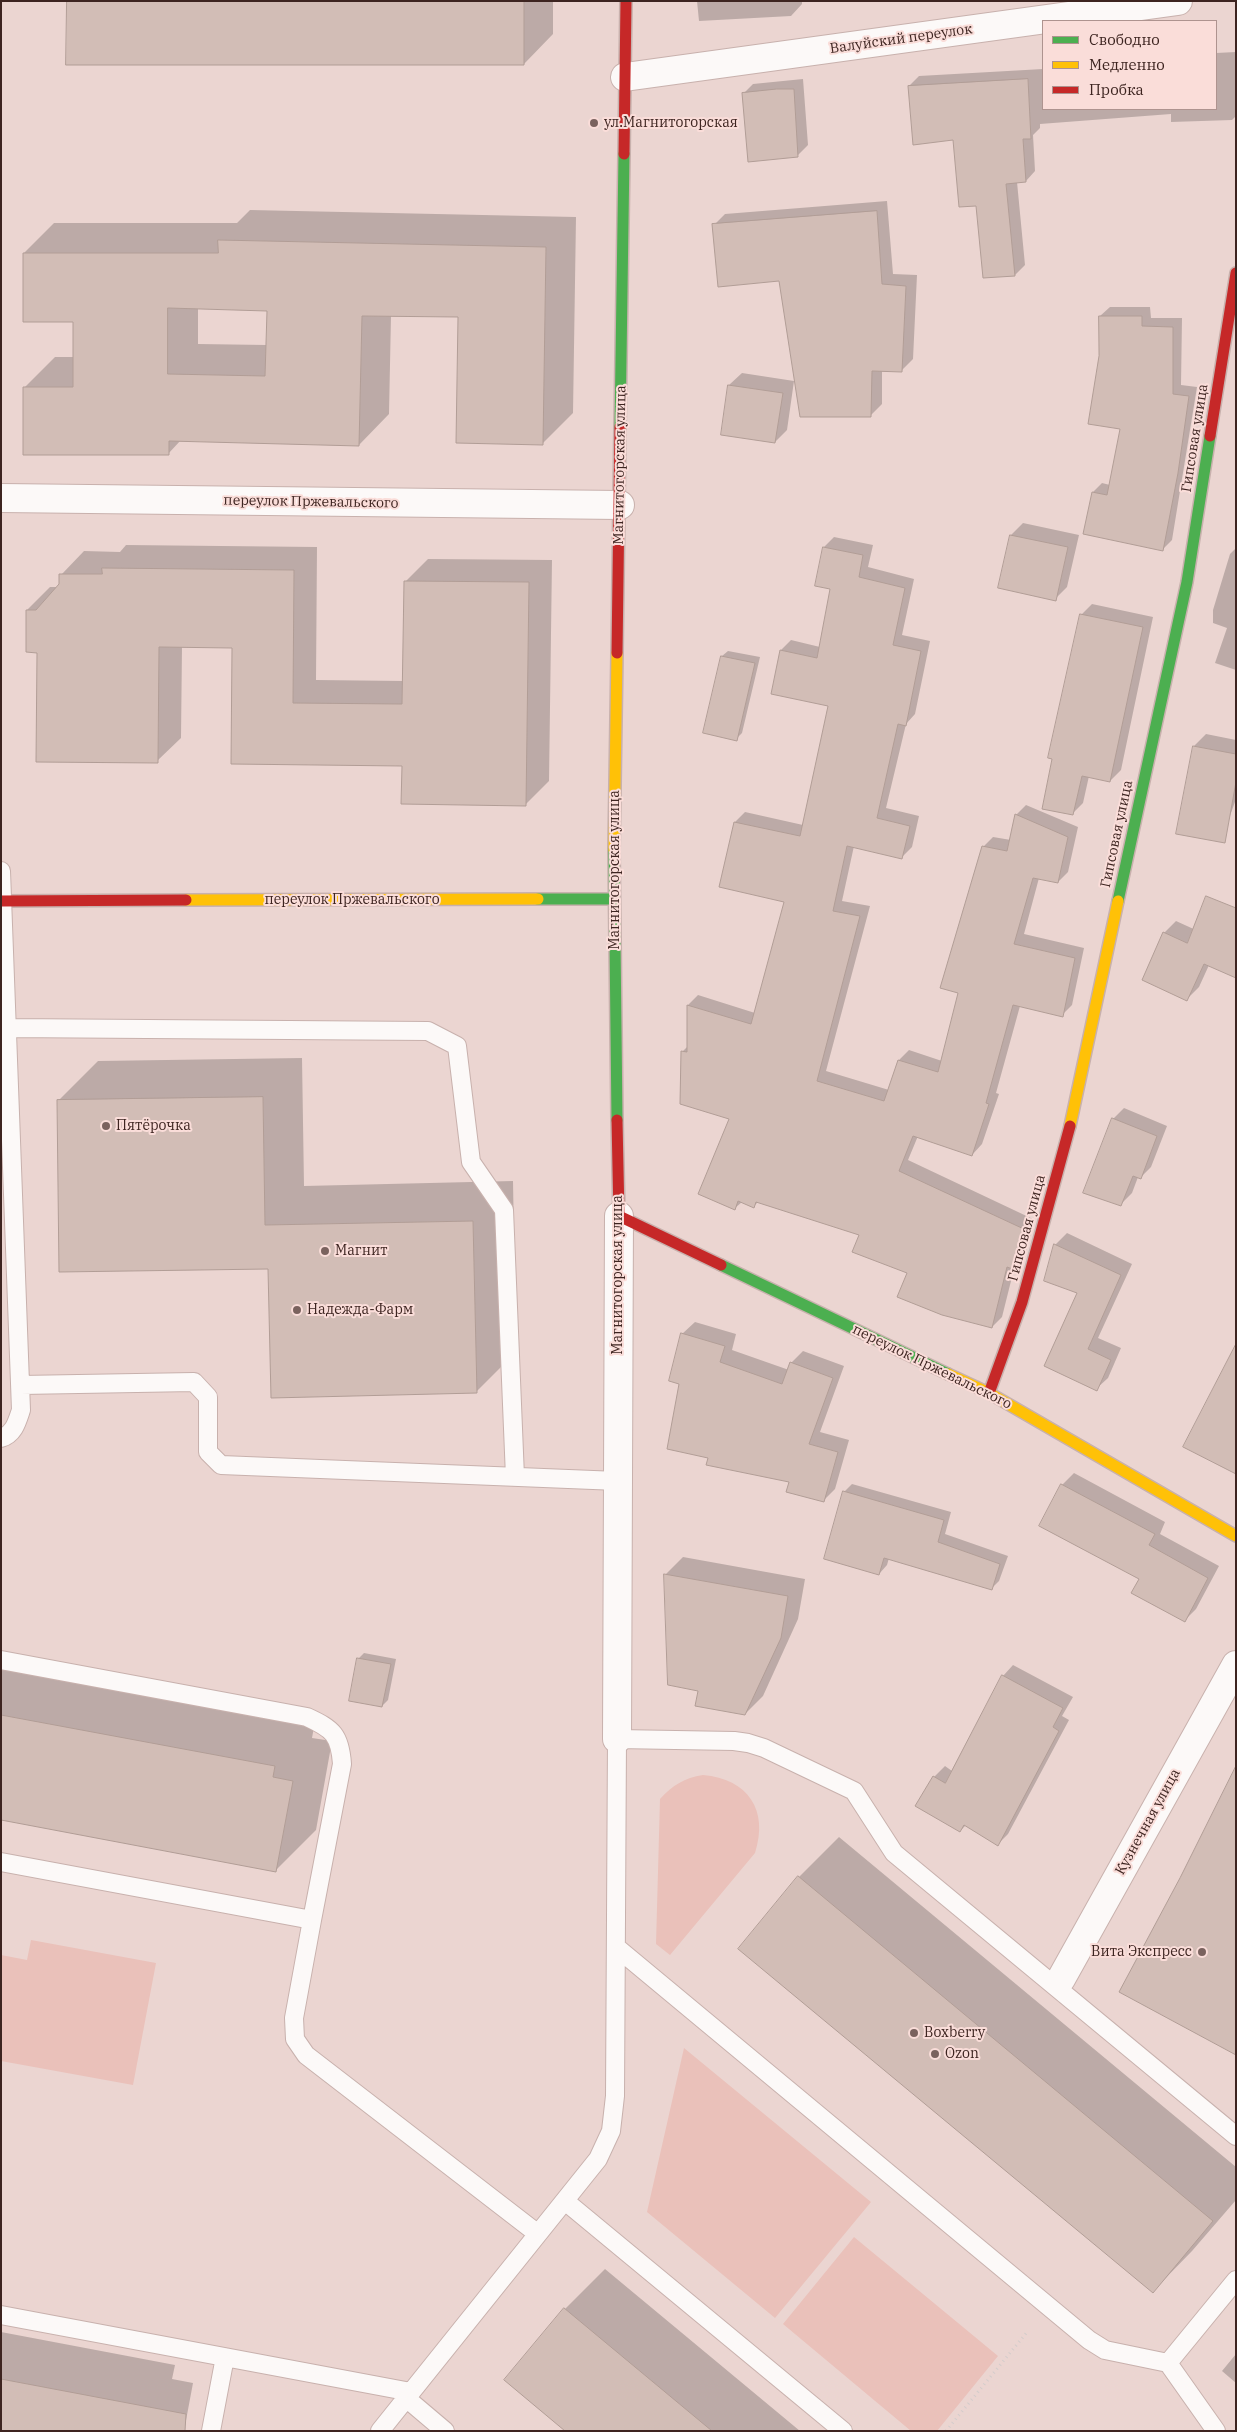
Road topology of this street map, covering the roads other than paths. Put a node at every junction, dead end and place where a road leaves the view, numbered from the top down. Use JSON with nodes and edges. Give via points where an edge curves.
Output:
{"nodes":[{"id":1,"x":626,"y":1,"type":"edge"},
{"id":2,"x":1178,"y":1,"type":"edge"},
{"id":3,"x":625,"y":77,"type":"junction"},
{"id":4,"x":1236,"y":273,"type":"edge"},
{"id":5,"x":1,"y":498,"type":"edge"},
{"id":6,"x":620,"y":505,"type":"junction"},
{"id":7,"x":1,"y":871,"type":"edge"},
{"id":8,"x":614,"y":899,"type":"junction"},
{"id":9,"x":2,"y":901,"type":"edge"},
{"id":10,"x":7,"y":1028,"type":"junction"},
{"id":11,"x":619,"y":1216,"type":"junction"},
{"id":12,"x":20,"y":1385,"type":"junction"},
{"id":13,"x":989,"y":1393,"type":"junction"},
{"id":14,"x":1,"y":1438,"type":"edge"},
{"id":15,"x":514,"y":1477,"type":"junction"},
{"id":16,"x":618,"y":1481,"type":"junction"},
{"id":17,"x":1236,"y":1536,"type":"edge"},
{"id":18,"x":1,"y":1660,"type":"edge"},
{"id":19,"x":1236,"y":1665,"type":"edge"},
{"id":20,"x":617,"y":1739,"type":"junction"},
{"id":21,"x":1,"y":1862,"type":"edge"},
{"id":22,"x":312,"y":1920,"type":"junction"},
{"id":23,"x":616,"y":1947,"type":"junction"},
{"id":24,"x":1058,"y":1983,"type":"junction"},
{"id":25,"x":1236,"y":2136,"type":"edge"},
{"id":26,"x":566,"y":2201,"type":"junction"},
{"id":27,"x":538,"y":2234,"type":"junction"},
{"id":28,"x":1236,"y":2280,"type":"edge"},
{"id":29,"x":1,"y":2315,"type":"edge"},
{"id":30,"x":225,"y":2357,"type":"junction"},
{"id":31,"x":1168,"y":2363,"type":"junction"},
{"id":32,"x":408,"y":2395,"type":"junction"},
{"id":33,"x":211,"y":2431,"type":"edge"},
{"id":34,"x":380,"y":2431,"type":"edge"},
{"id":35,"x":445,"y":2431,"type":"edge"},
{"id":36,"x":843,"y":2431,"type":"edge"},
{"id":37,"x":1216,"y":2431,"type":"edge"}],
"edges":[{"from":1,"to":3,"type":"main road","name":"Магнитогорская улица"},
{"from":2,"to":3,"type":"street","name":"Валуйский переулок"},
{"from":3,"to":6,"type":"main road","name":"Магнитогорская улица"},
{"from":4,"to":13,"type":"main road","name":"Гипсовая улица","via":[[1187,582],[1066,1143],[1022,1302]]},
{"from":5,"to":6,"type":"street","name":"переулок Пржевальского"},
{"from":6,"to":8,"type":"main road","name":"Магнитогорская улица"},
{"from":7,"to":9,"type":"lane"},
{"from":8,"to":9,"type":"main road","name":"переулок Пржевальского"},
{"from":8,"to":11,"type":"main road","name":"Магнитогорская улица"},
{"from":9,"to":10,"type":"lane"},
{"from":10,"to":12,"type":"lane"},
{"from":10,"to":15,"type":"lane","via":[[428,1031],[457,1046],[470,1162],[504,1210]]},
{"from":11,"to":13,"type":"main road","name":"переулок Пржевальского"},
{"from":11,"to":16,"type":"street","name":"Магнитогорская улица"},
{"from":12,"to":14,"type":"lane","via":[[21,1410],[16,1426]]},
{"from":12,"to":15,"type":"lane","via":[[194,1382],[208,1397],[208,1452],[222,1465]]},
{"from":13,"to":17,"type":"main road","name":"переулок Пржевальского"},
{"from":15,"to":16,"type":"lane"},
{"from":16,"to":20,"type":"street","name":"Магнитогорская улица"},
{"from":18,"to":22,"type":"lane","via":[[307,1718],[329,1727],[341,1745],[342,1764]]},
{"from":19,"to":24,"type":"street","name":"Кузнечная улица"},
{"from":20,"to":23,"type":"lane"},
{"from":20,"to":24,"type":"lane","via":[[748,1743],[848,1788],[862,1802],[894,1853]]},
{"from":21,"to":22,"type":"lane"},
{"from":22,"to":27,"type":"lane","via":[[294,2018],[295,2039],[306,2055]]},
{"from":23,"to":26,"type":"lane","via":[[615,2096],[611,2131],[598,2159]]},
{"from":23,"to":31,"type":"lane","via":[[1090,2340],[1105,2350]]},
{"from":24,"to":25,"type":"lane"},
{"from":26,"to":27,"type":"lane"},
{"from":26,"to":36,"type":"lane"},
{"from":27,"to":32,"type":"lane"},
{"from":28,"to":31,"type":"lane"},
{"from":29,"to":30,"type":"lane"},
{"from":30,"to":32,"type":"lane"},
{"from":30,"to":33,"type":"lane"},
{"from":31,"to":37,"type":"lane"},
{"from":32,"to":34,"type":"lane"},
{"from":32,"to":35,"type":"lane"}]}
